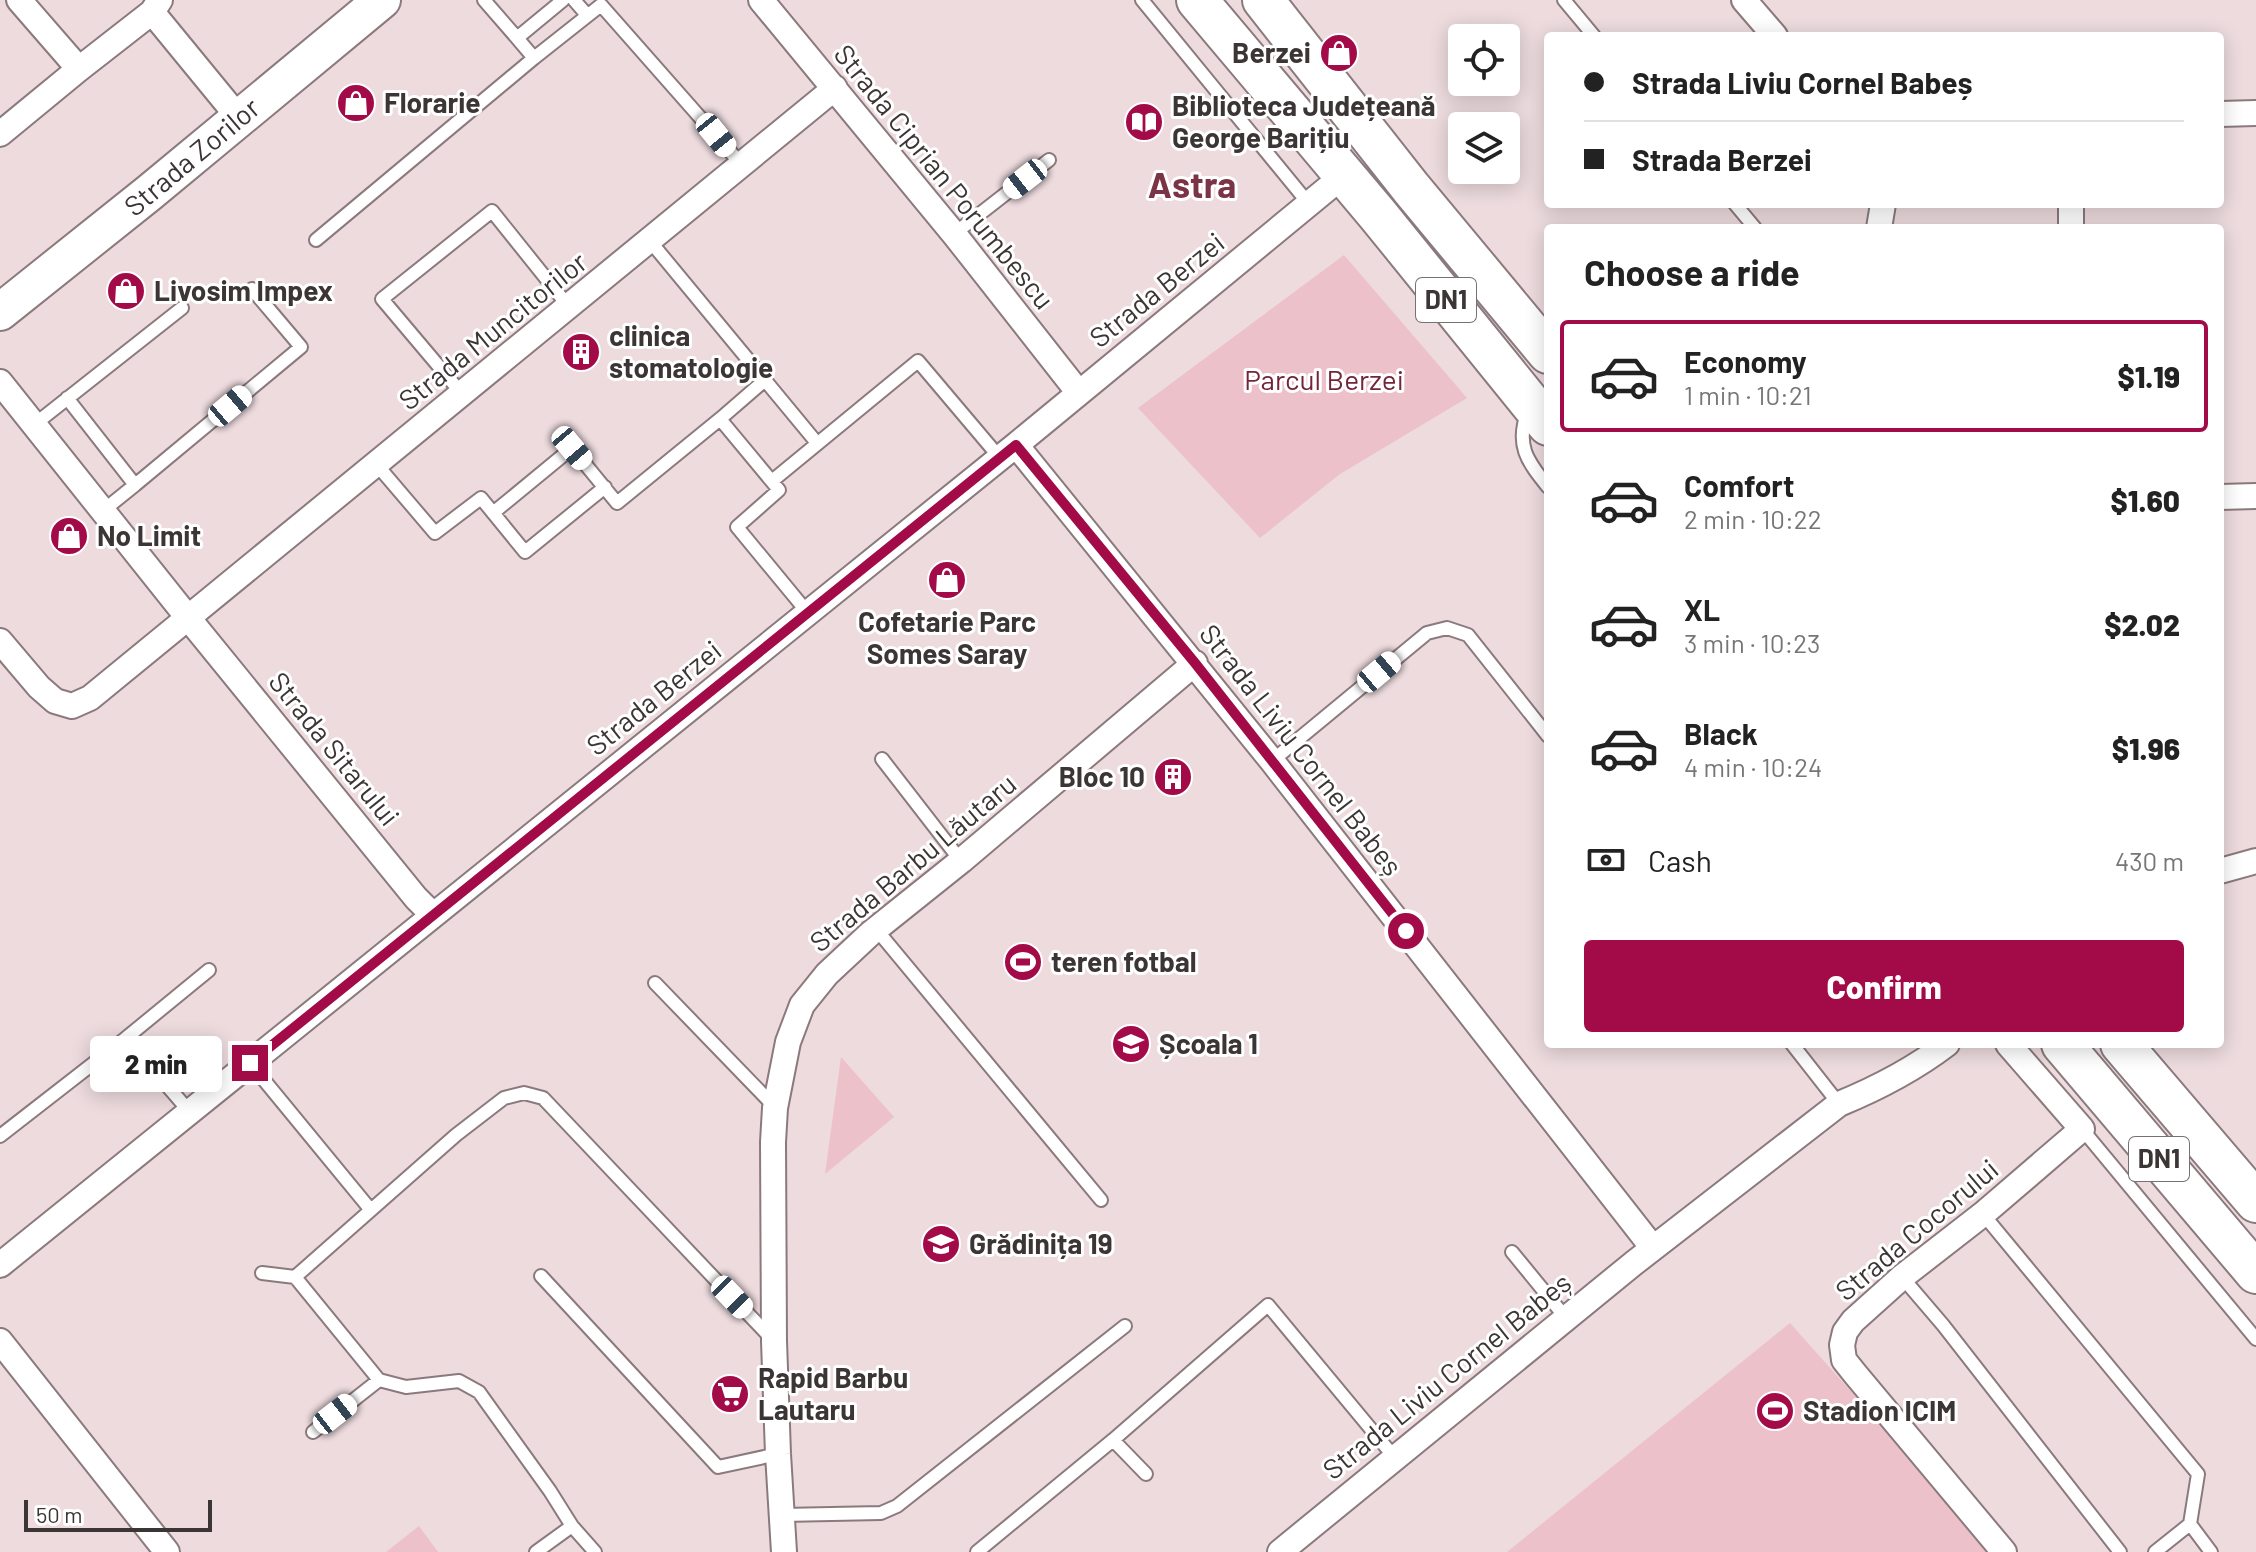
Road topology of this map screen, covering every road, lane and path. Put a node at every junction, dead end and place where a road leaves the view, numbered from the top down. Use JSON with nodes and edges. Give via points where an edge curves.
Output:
{"nodes":[{"id":1,"x":19,"y":0,"type":"edge"},
{"id":2,"x":484,"y":0,"type":"edge"},
{"id":3,"x":563,"y":0,"type":"edge"},
{"id":4,"x":574,"y":0,"type":"edge"},
{"id":5,"x":761,"y":0,"type":"edge"},
{"id":6,"x":1142,"y":0,"type":"edge"},
{"id":7,"x":1197,"y":0,"type":"edge"},
{"id":8,"x":1263,"y":0,"type":"edge"},
{"id":9,"x":1564,"y":0,"type":"edge"},
{"id":10,"x":1744,"y":0,"type":"edge"},
{"id":11,"x":379,"y":1,"type":"edge"},
{"id":12,"x":156,"y":6,"type":"edge"},
{"id":13,"x":587,"y":15,"type":"junction"},
{"id":14,"x":1591,"y":32,"type":"edge"},
{"id":15,"x":1772,"y":32,"type":"edge"},
{"id":16,"x":517,"y":38,"type":"junction"},
{"id":17,"x":534,"y":58,"type":"junction"},
{"id":18,"x":79,"y":69,"type":"junction"},
{"id":19,"x":835,"y":88,"type":"junction"},
{"id":20,"x":2256,"y":113,"type":"edge"},
{"id":21,"x":2224,"y":114,"type":"edge"},
{"id":22,"x":239,"y":118,"type":"junction"},
{"id":23,"x":0,"y":134,"type":"edge"},
{"id":24,"x":1049,"y":160,"type":"dead end"},
{"id":25,"x":742,"y":165,"type":"junction"},
{"id":26,"x":1344,"y":175,"type":"junction"},
{"id":27,"x":1309,"y":204,"type":"junction"},
{"id":28,"x":1738,"y":208,"type":"edge"},
{"id":29,"x":1752,"y":224,"type":"edge"},
{"id":30,"x":954,"y":234,"type":"junction"},
{"id":31,"x":316,"y":240,"type":"dead end"},
{"id":32,"x":650,"y":241,"type":"junction"},
{"id":33,"x":252,"y":289,"type":"dead end"},
{"id":34,"x":569,"y":307,"type":"junction"},
{"id":35,"x":182,"y":308,"type":"dead end"},
{"id":36,"x":0,"y":312,"type":"edge"},
{"id":37,"x":1544,"y":348,"type":"edge"},
{"id":38,"x":765,"y":380,"type":"junction"},
{"id":39,"x":0,"y":382,"type":"edge"},
{"id":40,"x":1079,"y":393,"type":"junction"},
{"id":41,"x":463,"y":395,"type":"junction"},
{"id":42,"x":67,"y":398,"type":"junction"},
{"id":43,"x":1539,"y":414,"type":"edge"},
{"id":44,"x":720,"y":419,"type":"junction"},
{"id":45,"x":35,"y":424,"type":"junction"},
{"id":46,"x":817,"y":443,"type":"junction"},
{"id":47,"x":1008,"y":451,"type":"junction"},
{"id":48,"x":377,"y":465,"type":"junction"},
{"id":49,"x":772,"y":481,"type":"junction"},
{"id":50,"x":1544,"y":482,"type":"edge"},
{"id":51,"x":135,"y":485,"type":"junction"},
{"id":52,"x":605,"y":487,"type":"junction"},
{"id":53,"x":2256,"y":496,"type":"edge"},
{"id":54,"x":2224,"y":497,"type":"edge"},
{"id":55,"x":104,"y":510,"type":"junction"},
{"id":56,"x":493,"y":513,"type":"junction"},
{"id":57,"x":808,"y":613,"type":"junction"},
{"id":58,"x":189,"y":619,"type":"junction"},
{"id":59,"x":0,"y":641,"type":"edge"},
{"id":60,"x":1195,"y":663,"type":"junction"},
{"id":61,"x":1544,"y":731,"type":"edge"},
{"id":62,"x":882,"y":759,"type":"dead end"},
{"id":63,"x":1272,"y":761,"type":"junction"},
{"id":64,"x":961,"y":861,"type":"junction"},
{"id":65,"x":2256,"y":861,"type":"edge"},
{"id":66,"x":2224,"y":870,"type":"edge"},
{"id":67,"x":433,"y":915,"type":"junction"},
{"id":68,"x":876,"y":929,"type":"junction"},
{"id":69,"x":209,"y":970,"type":"dead end"},
{"id":70,"x":655,"y":983,"type":"dead end"},
{"id":71,"x":126,"y":1038,"type":"junction"},
{"id":72,"x":1795,"y":1048,"type":"edge"},
{"id":73,"x":1941,"y":1048,"type":"edge"},
{"id":74,"x":2011,"y":1048,"type":"edge"},
{"id":75,"x":2065,"y":1048,"type":"edge"},
{"id":76,"x":2124,"y":1048,"type":"edge"},
{"id":77,"x":250,"y":1063,"type":"junction"},
{"id":78,"x":1839,"y":1104,"type":"junction"},
{"id":79,"x":775,"y":1108,"type":"junction"},
{"id":80,"x":189,"y":1111,"type":"junction"},
{"id":81,"x":2082,"y":1129,"type":"junction"},
{"id":82,"x":0,"y":1136,"type":"edge"},
{"id":83,"x":1101,"y":1200,"type":"dead end"},
{"id":84,"x":2256,"y":1202,"type":"edge"},
{"id":85,"x":370,"y":1209,"type":"junction"},
{"id":86,"x":1983,"y":1214,"type":"junction"},
{"id":87,"x":1653,"y":1248,"type":"junction"},
{"id":88,"x":1512,"y":1252,"type":"dead end"},
{"id":89,"x":0,"y":1265,"type":"edge"},
{"id":90,"x":262,"y":1273,"type":"dead end"},
{"id":91,"x":2256,"y":1273,"type":"edge"},
{"id":92,"x":541,"y":1276,"type":"dead end"},
{"id":93,"x":295,"y":1277,"type":"junction"},
{"id":94,"x":1902,"y":1277,"type":"junction"},
{"id":95,"x":1566,"y":1318,"type":"junction"},
{"id":96,"x":1125,"y":1326,"type":"dead end"},
{"id":97,"x":2256,"y":1339,"type":"edge"},
{"id":98,"x":0,"y":1341,"type":"edge"},
{"id":99,"x":774,"y":1341,"type":"junction"},
{"id":100,"x":379,"y":1380,"type":"junction"},
{"id":101,"x":313,"y":1432,"type":"dead end"},
{"id":102,"x":1113,"y":1440,"type":"junction"},
{"id":103,"x":778,"y":1454,"type":"junction"},
{"id":104,"x":1395,"y":1458,"type":"junction"},
{"id":105,"x":1146,"y":1474,"type":"dead end"},
{"id":106,"x":782,"y":1515,"type":"junction"},
{"id":107,"x":2190,"y":1524,"type":"junction"},
{"id":108,"x":572,"y":1526,"type":"junction"},
{"id":109,"x":167,"y":1552,"type":"edge"},
{"id":110,"x":536,"y":1552,"type":"edge"},
{"id":111,"x":595,"y":1552,"type":"edge"},
{"id":112,"x":784,"y":1552,"type":"edge"},
{"id":113,"x":977,"y":1552,"type":"edge"},
{"id":114,"x":1280,"y":1552,"type":"edge"},
{"id":115,"x":2004,"y":1552,"type":"edge"},
{"id":116,"x":2120,"y":1552,"type":"edge"},
{"id":117,"x":2155,"y":1552,"type":"edge"},
{"id":118,"x":2211,"y":1552,"type":"edge"}],
"edges":[{"from":1,"to":18,"type":"street"},
{"from":2,"to":16,"type":"lane"},
{"from":3,"to":16,"type":"lane"},
{"from":4,"to":13,"type":"lane"},
{"from":5,"to":19,"type":"street","name":"Strada Ciprian Porumbescu"},
{"from":6,"to":27,"type":"lane"},
{"from":7,"to":26,"type":"main road","number":"DN1"},
{"from":8,"to":37,"type":"main road","number":"DN1"},
{"from":9,"to":14,"type":"lane"},
{"from":10,"to":15,"type":"street"},
{"from":11,"to":22,"type":"street","name":"Strada Zorilor"},
{"from":12,"to":18,"type":"street"},
{"from":12,"to":22,"type":"street"},
{"from":13,"to":17,"type":"lane"},
{"from":13,"to":25,"type":"lane","via":[[601,5]]},
{"from":16,"to":17,"type":"lane"},
{"from":17,"to":31,"type":"lane"},
{"from":18,"to":23,"type":"street"},
{"from":19,"to":25,"type":"street","name":"Strada Muncitorilor"},
{"from":19,"to":30,"type":"street","name":"Strada Ciprian Porumbescu"},
{"from":20,"to":21,"type":"street"},
{"from":22,"to":36,"type":"street","name":"Strada Zorilor"},
{"from":24,"to":30,"type":"lane"},
{"from":25,"to":32,"type":"street","name":"Strada Muncitorilor"},
{"from":26,"to":27,"type":"street","name":"Strada Berzei"},
{"from":26,"to":43,"type":"main road","number":"DN1"},
{"from":27,"to":40,"type":"street","name":"Strada Berzei"},
{"from":28,"to":29,"type":"lane"},
{"from":30,"to":40,"type":"street","name":"Strada Ciprian Porumbescu"},
{"from":32,"to":34,"type":"street","name":"Strada Muncitorilor"},
{"from":32,"to":38,"type":"lane"},
{"from":33,"to":51,"type":"lane","via":[[301,347]]},
{"from":34,"to":41,"type":"street","name":"Strada Muncitorilor"},
{"from":34,"to":41,"type":"lane","via":[[492,211],[382,299]]},
{"from":35,"to":42,"type":"lane"},
{"from":38,"to":44,"type":"lane"},
{"from":38,"to":46,"type":"lane"},
{"from":39,"to":45,"type":"street","name":"Strada Sitarului"},
{"from":40,"to":47,"type":"street","name":"Strada Berzei"},
{"from":41,"to":48,"type":"street","name":"Strada Muncitorilor"},
{"from":42,"to":45,"type":"lane"},
{"from":42,"to":51,"type":"lane"},
{"from":43,"to":50,"type":"lane","via":[[1524,423],[1523,446]]},
{"from":44,"to":49,"type":"lane"},
{"from":44,"to":52,"type":"lane","via":[[617,503]]},
{"from":45,"to":55,"type":"street","name":"Strada Sitarului"},
{"from":46,"to":47,"type":"lane","via":[[918,361]]},
{"from":46,"to":49,"type":"lane"},
{"from":47,"to":57,"type":"street","name":"Strada Berzei"},
{"from":47,"to":60,"type":"street","name":"Strada Liviu Cornel Babeș"},
{"from":48,"to":56,"type":"lane","via":[[435,533],[481,498]]},
{"from":48,"to":58,"type":"street","name":"Strada Muncitorilor"},
{"from":49,"to":57,"type":"lane","via":[[779,490],[737,527]]},
{"from":51,"to":55,"type":"lane"},
{"from":52,"to":56,"type":"lane","via":[[572,448]]},
{"from":52,"to":56,"type":"lane","via":[[525,552]]},
{"from":53,"to":54,"type":"street"},
{"from":55,"to":58,"type":"street","name":"Strada Sitarului"},
{"from":57,"to":67,"type":"street","name":"Strada Berzei"},
{"from":58,"to":59,"type":"street","via":[[90,698],[72,706],[55,701],[39,687]]},
{"from":58,"to":67,"type":"street","name":"Strada Sitarului"},
{"from":60,"to":63,"type":"street","name":"Strada Liviu Cornel Babeș"},
{"from":60,"to":64,"type":"street","name":"Strada Barbu Lăutaru"},
{"from":61,"to":63,"type":"lane","via":[[1468,635],[1447,628],[1427,633]]},
{"from":62,"to":64,"type":"lane"},
{"from":63,"to":87,"type":"street","name":"Strada Liviu Cornel Babeș"},
{"from":64,"to":68,"type":"street","name":"Strada Barbu Lăutaru"},
{"from":65,"to":66,"type":"street"},
{"from":67,"to":77,"type":"street","name":"Strada Berzei"},
{"from":68,"to":79,"type":"street","name":"Strada Barbu Lăutaru","via":[[802,1005],[788,1042]]},
{"from":68,"to":83,"type":"lane"},
{"from":69,"to":71,"type":"lane"},
{"from":70,"to":79,"type":"lane"},
{"from":71,"to":80,"type":"lane"},
{"from":71,"to":82,"type":"lane"},
{"from":72,"to":78,"type":"lane"},
{"from":73,"to":78,"type":"street","name":"Strada Liviu Cornel Babeș","via":[[1874,1090]]},
{"from":74,"to":81,"type":"street"},
{"from":75,"to":91,"type":"main road","number":"DN1"},
{"from":76,"to":84,"type":"main road","number":"DN1"},
{"from":77,"to":80,"type":"street","name":"Strada Berzei"},
{"from":77,"to":85,"type":"lane"},
{"from":78,"to":87,"type":"street","name":"Strada Liviu Cornel Babeș"},
{"from":79,"to":99,"type":"street","name":"Strada Barbu Lăutaru"},
{"from":80,"to":89,"type":"street","name":"Strada Berzei"},
{"from":81,"to":86,"type":"street","name":"Strada Cocorului"},
{"from":81,"to":97,"type":"lane"},
{"from":85,"to":93,"type":"lane"},
{"from":85,"to":99,"type":"lane","via":[[504,1098],[524,1093],[543,1098]]},
{"from":86,"to":94,"type":"street","name":"Strada Cocorului"},
{"from":86,"to":107,"type":"lane","via":[[2198,1474]]},
{"from":87,"to":95,"type":"street","name":"Strada Liviu Cornel Babeș"},
{"from":88,"to":95,"type":"lane"},
{"from":90,"to":93,"type":"lane"},
{"from":92,"to":103,"type":"lane","via":[[718,1467]]},
{"from":93,"to":100,"type":"lane"},
{"from":94,"to":115,"type":"street","name":"Strada Cocorului","via":[[1845,1332],[1844,1360]]},
{"from":94,"to":116,"type":"lane"},
{"from":95,"to":104,"type":"street","name":"Strada Liviu Cornel Babeș"},
{"from":96,"to":106,"type":"lane","via":[[897,1506],[881,1513]]},
{"from":98,"to":109,"type":"street"},
{"from":99,"to":103,"type":"street","name":"Strada Barbu Lăutaru"},
{"from":100,"to":101,"type":"lane"},
{"from":100,"to":108,"type":"lane","via":[[406,1387],[459,1381],[479,1392]]},
{"from":102,"to":104,"type":"lane","via":[[1268,1305]]},
{"from":102,"to":105,"type":"lane"},
{"from":102,"to":113,"type":"lane"},
{"from":103,"to":106,"type":"street","name":"Strada Barbu Lăutaru"},
{"from":104,"to":114,"type":"street","name":"Strada Liviu Cornel Babeș"},
{"from":106,"to":112,"type":"street","name":"Strada Barbu Lăutaru"},
{"from":107,"to":117,"type":"lane"},
{"from":107,"to":118,"type":"lane"},
{"from":108,"to":110,"type":"lane"},
{"from":108,"to":111,"type":"lane"}]}
